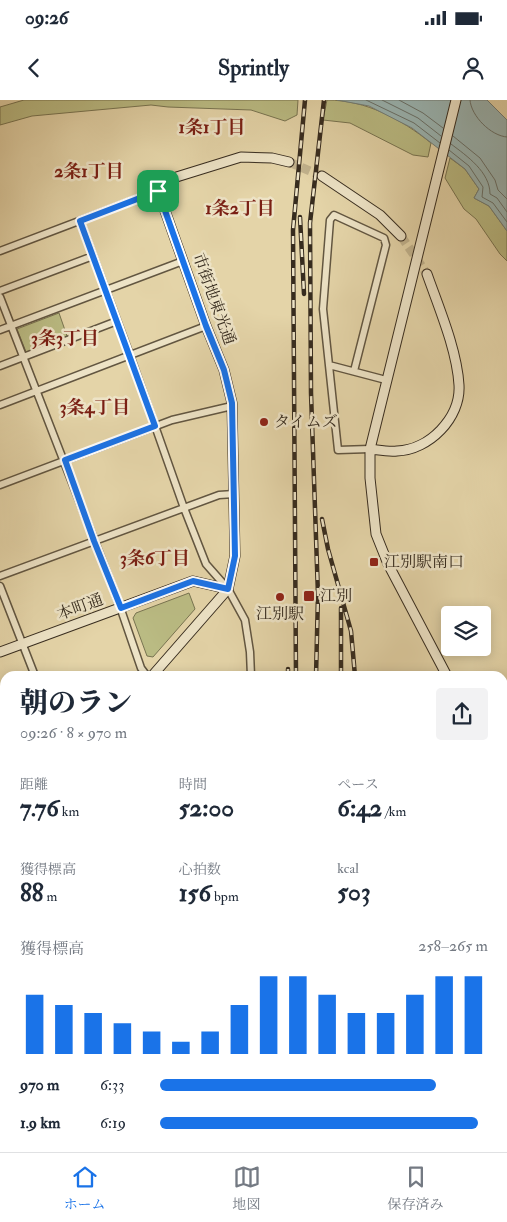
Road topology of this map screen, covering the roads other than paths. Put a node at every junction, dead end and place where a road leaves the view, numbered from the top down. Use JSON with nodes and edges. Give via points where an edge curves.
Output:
{"nodes":[{"id":1,"x":456,"y":100,"type":"edge"},
{"id":2,"x":290,"y":162,"type":"tunnel mouth"},
{"id":3,"x":322,"y":176,"type":"tunnel mouth"},
{"id":4,"x":158,"y":191,"type":"junction"},
{"id":5,"x":80,"y":221,"type":"junction"},
{"id":6,"x":402,"y":236,"type":"tunnel mouth"},
{"id":7,"x":0,"y":251,"type":"edge"},
{"id":8,"x":93,"y":256,"type":"junction"},
{"id":9,"x":183,"y":261,"type":"junction"},
{"id":10,"x":427,"y":274,"type":"tunnel mouth"},
{"id":11,"x":106,"y":290,"type":"junction"},
{"id":12,"x":0,"y":291,"type":"edge"},
{"id":13,"x":0,"y":297,"type":"edge"},
{"id":14,"x":118,"y":321,"type":"junction"},
{"id":15,"x":11,"y":326,"type":"junction"},
{"id":16,"x":206,"y":326,"type":"junction"},
{"id":17,"x":0,"y":330,"type":"edge"},
{"id":18,"x":130,"y":355,"type":"junction"},
{"id":19,"x":24,"y":357,"type":"junction"},
{"id":20,"x":329,"y":365,"type":"junction"},
{"id":21,"x":0,"y":366,"type":"edge"},
{"id":22,"x":354,"y":371,"type":"junction"},
{"id":23,"x":386,"y":380,"type":"junction"},
{"id":24,"x":37,"y":391,"type":"junction"},
{"id":25,"x":0,"y":405,"type":"edge"},
{"id":26,"x":232,"y":406,"type":"junction"},
{"id":27,"x":155,"y":426,"type":"junction"},
{"id":28,"x":370,"y":449,"type":"junction"},
{"id":29,"x":65,"y":460,"type":"junction"},
{"id":30,"x":0,"y":485,"type":"edge"},
{"id":31,"x":234,"y":494,"type":"junction"},
{"id":32,"x":184,"y":508,"type":"junction"},
{"id":33,"x":94,"y":541,"type":"junction"},
{"id":34,"x":0,"y":576,"type":"edge"},
{"id":35,"x":0,"y":586,"type":"edge"},
{"id":36,"x":228,"y":589,"type":"junction"},
{"id":37,"x":121,"y":608,"type":"junction"},
{"id":38,"x":22,"y":644,"type":"junction"},
{"id":39,"x":0,"y":652,"type":"edge"},
{"id":40,"x":33,"y":671,"type":"edge"},
{"id":41,"x":143,"y":671,"type":"edge"},
{"id":42,"x":156,"y":671,"type":"edge"},
{"id":43,"x":251,"y":671,"type":"edge"},
{"id":44,"x":444,"y":671,"type":"edge"}],
"edges":[{"from":1,"to":23,"type":"street"},
{"from":2,"to":4,"type":"street","via":[[241,157],[170,179]]},
{"from":3,"to":6,"type":"street","via":[[380,215]]},
{"from":4,"to":5,"type":"street"},
{"from":4,"to":9,"type":"street","name":"市街地東光通"},
{"from":5,"to":7,"type":"street"},
{"from":5,"to":8,"type":"street"},
{"from":8,"to":11,"type":"street"},
{"from":8,"to":12,"type":"street"},
{"from":9,"to":11,"type":"street"},
{"from":9,"to":16,"type":"street","name":"市街地東光通"},
{"from":10,"to":28,"type":"street","via":[[458,370],[455,408],[445,426],[430,440],[397,451]]},
{"from":11,"to":14,"type":"street"},
{"from":11,"to":15,"type":"street"},
{"from":13,"to":15,"type":"street"},
{"from":14,"to":18,"type":"street"},
{"from":14,"to":19,"type":"street"},
{"from":15,"to":17,"type":"street"},
{"from":15,"to":19,"type":"street"},
{"from":16,"to":18,"type":"street"},
{"from":16,"to":26,"type":"street","name":"市街地東光通","via":[[224,370]]},
{"from":18,"to":24,"type":"street"},
{"from":18,"to":27,"type":"street"},
{"from":19,"to":21,"type":"street"},
{"from":19,"to":24,"type":"street"},
{"from":20,"to":22,"type":"street"},
{"from":20,"to":22,"type":"street","via":[[323,309],[330,220],[334,215],[384,238],[386,245]]},
{"from":20,"to":28,"type":"street","via":[[338,450]]},
{"from":22,"to":23,"type":"street"},
{"from":23,"to":28,"type":"street"},
{"from":24,"to":25,"type":"street"},
{"from":24,"to":29,"type":"street"},
{"from":26,"to":27,"type":"street"},
{"from":26,"to":31,"type":"street","name":"市街地東光通"},
{"from":27,"to":29,"type":"street"},
{"from":27,"to":32,"type":"street"},
{"from":28,"to":44,"type":"street","via":[[376,534],[388,564]]},
{"from":29,"to":30,"type":"street"},
{"from":29,"to":33,"type":"street"},
{"from":31,"to":32,"type":"street","via":[[219,495]]},
{"from":31,"to":36,"type":"street","name":"市街地東光通","via":[[235,556]]},
{"from":32,"to":33,"type":"street"},
{"from":32,"to":36,"type":"street","via":[[206,564]]},
{"from":33,"to":34,"type":"street"},
{"from":33,"to":37,"type":"street"},
{"from":35,"to":38,"type":"street"},
{"from":36,"to":37,"type":"street","name":"本町通","via":[[193,581]]},
{"from":36,"to":42,"type":"street"},
{"from":36,"to":43,"type":"street","via":[[245,620]]},
{"from":37,"to":38,"type":"street","name":"本町通"},
{"from":37,"to":41,"type":"street"},
{"from":38,"to":39,"type":"street","name":"本町通"},
{"from":38,"to":40,"type":"street"}]}
